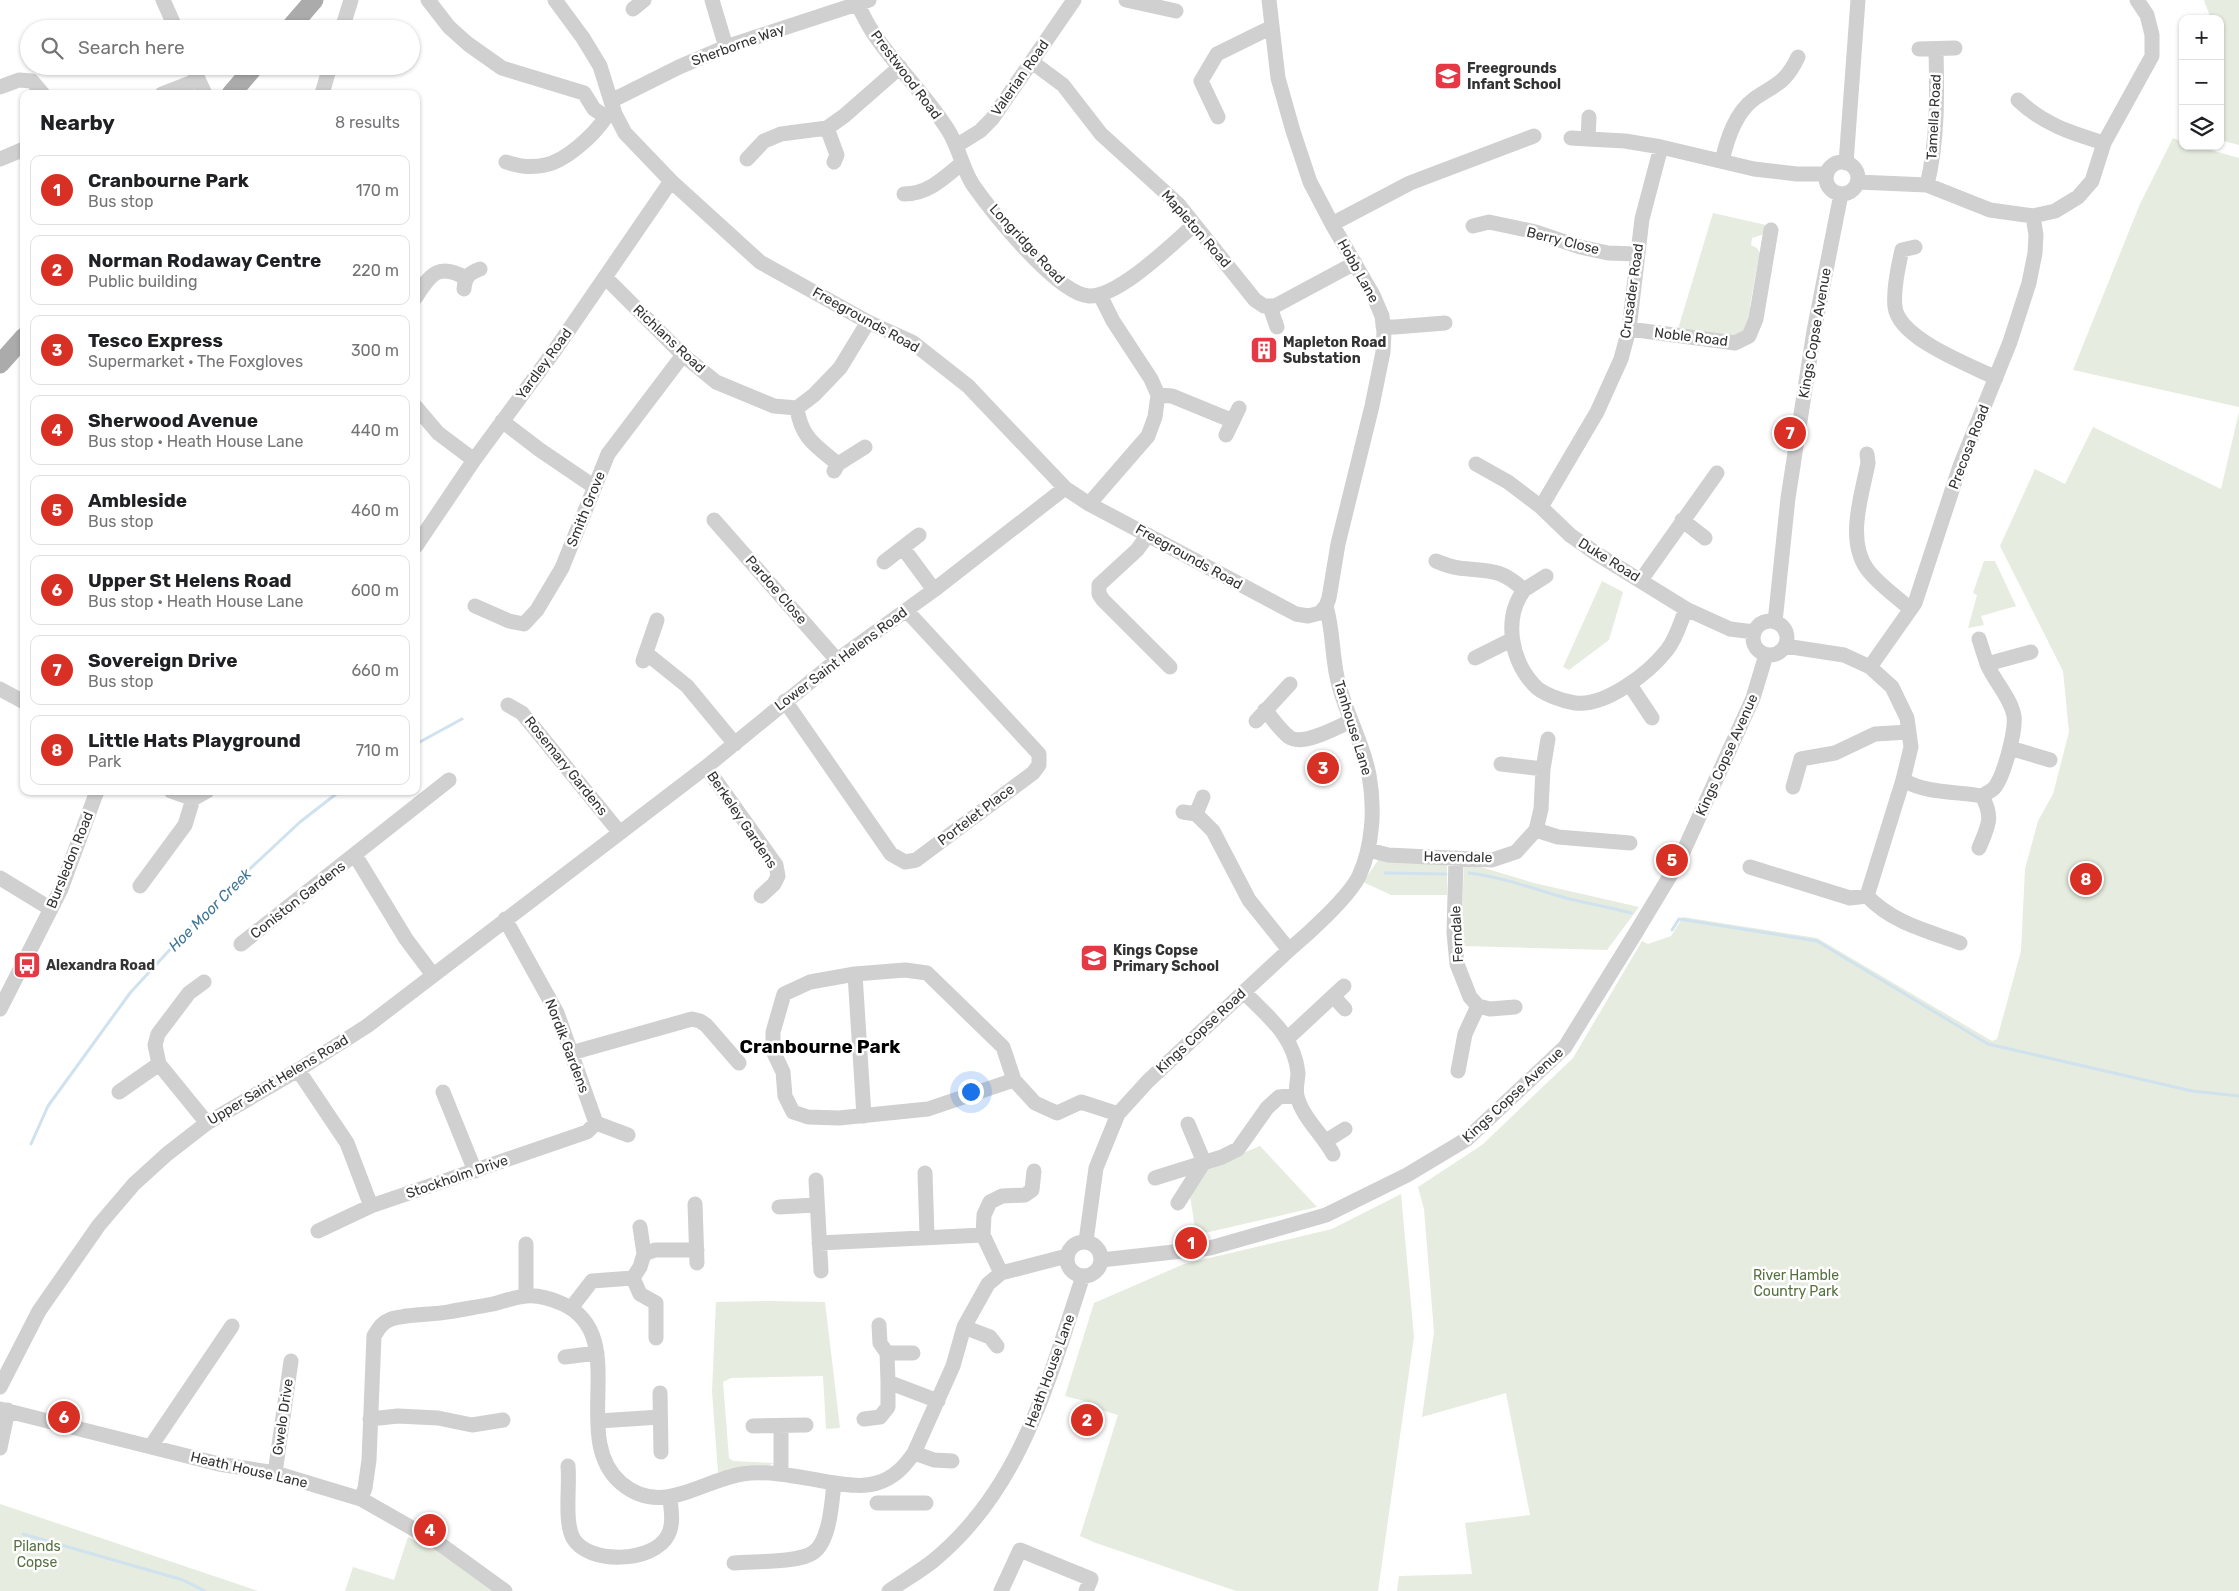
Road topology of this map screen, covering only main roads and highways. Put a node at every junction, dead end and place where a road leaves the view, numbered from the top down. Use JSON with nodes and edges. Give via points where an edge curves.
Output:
{"nodes":[{"id":1,"x":314,"y":0,"type":"edge"},
{"id":2,"x":297,"y":20,"type":"edge"},
{"id":3,"x":247,"y":75,"type":"edge"},
{"id":4,"x":234,"y":90,"type":"edge"},
{"id":5,"x":20,"y":342,"type":"edge"},
{"id":6,"x":0,"y":364,"type":"edge"}],
"edges":[{"from":1,"to":2,"type":"main road"},
{"from":3,"to":4,"type":"main road"},
{"from":5,"to":6,"type":"main road"}]}
